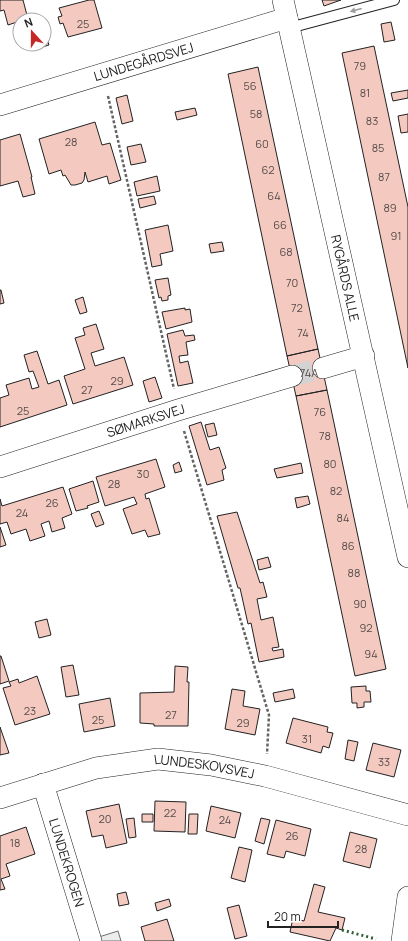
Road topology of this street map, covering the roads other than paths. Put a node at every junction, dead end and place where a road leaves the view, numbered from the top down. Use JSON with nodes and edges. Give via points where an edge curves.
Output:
{"nodes":[{"id":1,"x":394,"y":0,"type":"edge"},
{"id":2,"x":286,"y":15,"type":"edge"},
{"id":3,"x":0,"y":105,"type":"edge"},
{"id":4,"x":364,"y":356,"type":"junction"},
{"id":5,"x":323,"y":368,"type":"tunnel mouth"},
{"id":6,"x":292,"y":376,"type":"tunnel mouth"},
{"id":7,"x":0,"y":468,"type":"edge"},
{"id":8,"x":408,"y":557,"type":"edge"},
{"id":9,"x":43,"y":784,"type":"junction"},
{"id":10,"x":0,"y":798,"type":"edge"},
{"id":11,"x":408,"y":815,"type":"edge"},
{"id":12,"x":408,"y":896,"type":"edge"},
{"id":13,"x":91,"y":941,"type":"edge"},
{"id":14,"x":402,"y":941,"type":"edge"}],
"edges":[{"from":1,"to":2,"type":"lane","one_way":true},
{"from":2,"to":3,"type":"street","name":"LUNDEGÅRDSVEJ"},
{"from":2,"to":4,"type":"street","name":"RYGÅRDS ALLE"},
{"from":4,"to":5,"type":"street"},
{"from":4,"to":8,"type":"street","name":"RYGÅRDS ALLE"},
{"from":6,"to":7,"type":"street","name":"SØMARKSVEJ"},
{"from":9,"to":10,"type":"street","name":"LUNDESKOVSVEJ"},
{"from":9,"to":11,"type":"street","name":"LUNDESKOVSVEJ","via":[[96,768],[158,759],[211,765],[265,776]]},
{"from":9,"to":13,"type":"street","name":"LUNDEKROGEN"},
{"from":12,"to":14,"type":"street"}]}
